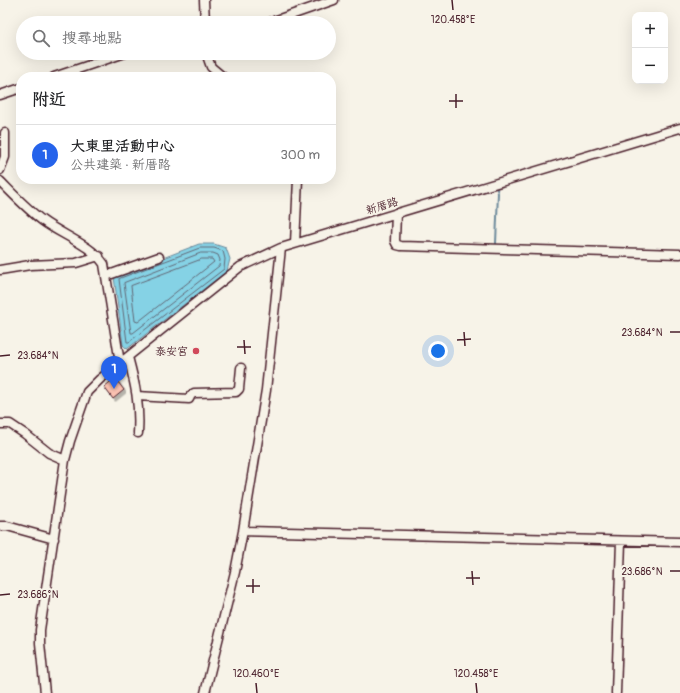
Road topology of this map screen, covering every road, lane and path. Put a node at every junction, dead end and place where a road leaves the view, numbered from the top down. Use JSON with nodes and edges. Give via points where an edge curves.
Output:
{"nodes":[{"id":1,"x":204,"y":0,"type":"edge"},
{"id":2,"x":334,"y":0,"type":"edge"},
{"id":3,"x":205,"y":16,"type":"edge"},
{"id":4,"x":288,"y":16,"type":"edge"},
{"id":5,"x":104,"y":60,"type":"edge"},
{"id":6,"x":208,"y":60,"type":"edge"},
{"id":7,"x":69,"y":72,"type":"edge"},
{"id":8,"x":217,"y":72,"type":"edge"},
{"id":9,"x":16,"y":90,"type":"edge"},
{"id":10,"x":0,"y":95,"type":"edge"},
{"id":11,"x":680,"y":128,"type":"edge"},
{"id":12,"x":5,"y":133,"type":"dead end"},
{"id":13,"x":0,"y":170,"type":"edge"},
{"id":14,"x":0,"y":181,"type":"edge"},
{"id":15,"x":298,"y":184,"type":"edge"},
{"id":16,"x":396,"y":213,"type":"junction"},
{"id":17,"x":294,"y":243,"type":"junction"},
{"id":18,"x":281,"y":248,"type":"junction"},
{"id":19,"x":680,"y":254,"type":"edge"},
{"id":20,"x":98,"y":256,"type":"junction"},
{"id":21,"x":159,"y":257,"type":"dead end"},
{"id":22,"x":0,"y":270,"type":"edge"},
{"id":23,"x":106,"y":276,"type":"junction"},
{"id":24,"x":128,"y":357,"type":"junction"},
{"id":25,"x":120,"y":362,"type":"junction"},
{"id":26,"x":241,"y":368,"type":"dead end"},
{"id":27,"x":137,"y":396,"type":"junction"},
{"id":28,"x":0,"y":424,"type":"edge"},
{"id":29,"x":138,"y":433,"type":"dead end"},
{"id":30,"x":65,"y":460,"type":"junction"},
{"id":31,"x":0,"y":526,"type":"edge"},
{"id":32,"x":243,"y":531,"type":"junction"},
{"id":33,"x":54,"y":539,"type":"junction"},
{"id":34,"x":621,"y":540,"type":"junction"},
{"id":35,"x":680,"y":542,"type":"edge"},
{"id":36,"x":45,"y":693,"type":"edge"},
{"id":37,"x":205,"y":693,"type":"edge"},
{"id":38,"x":616,"y":693,"type":"edge"}],
"edges":[{"from":1,"to":3,"type":"street"},
{"from":2,"to":4,"type":"street"},
{"from":5,"to":7,"type":"street"},
{"from":6,"to":8,"type":"street","via":[[211,67]]},
{"from":9,"to":10,"type":"street"},
{"from":11,"to":16,"type":"street","name":"新厝路"},
{"from":12,"to":13,"type":"street","via":[[5,157]]},
{"from":14,"to":20,"type":"street","via":[[35,215]]},
{"from":15,"to":17,"type":"street"},
{"from":16,"to":17,"type":"street","name":"新厝路"},
{"from":16,"to":19,"type":"street","via":[[395,241],[402,246]]},
{"from":17,"to":18,"type":"street","name":"新厝路"},
{"from":18,"to":24,"type":"street","name":"新厝路","via":[[240,267]]},
{"from":18,"to":32,"type":"street","via":[[266,390]]},
{"from":20,"to":22,"type":"street","via":[[76,263],[30,265]]},
{"from":20,"to":23,"type":"street","via":[[104,264]]},
{"from":21,"to":23,"type":"street"},
{"from":23,"to":25,"type":"street"},
{"from":24,"to":25,"type":"street","name":"新厝路"},
{"from":24,"to":27,"type":"street"},
{"from":25,"to":30,"type":"street","name":"新厝路","via":[[87,392]]},
{"from":26,"to":27,"type":"street","via":[[239,389],[236,392],[194,392],[189,399]]},
{"from":27,"to":29,"type":"street"},
{"from":28,"to":30,"type":"street","via":[[10,424],[49,453]]},
{"from":30,"to":33,"type":"street","name":"新厝路"},
{"from":31,"to":33,"type":"street"},
{"from":32,"to":34,"type":"street"},
{"from":32,"to":37,"type":"street","via":[[236,572]]},
{"from":33,"to":36,"type":"street","name":"新厝路","via":[[40,630]]},
{"from":34,"to":35,"type":"street"},
{"from":34,"to":38,"type":"street"}]}
